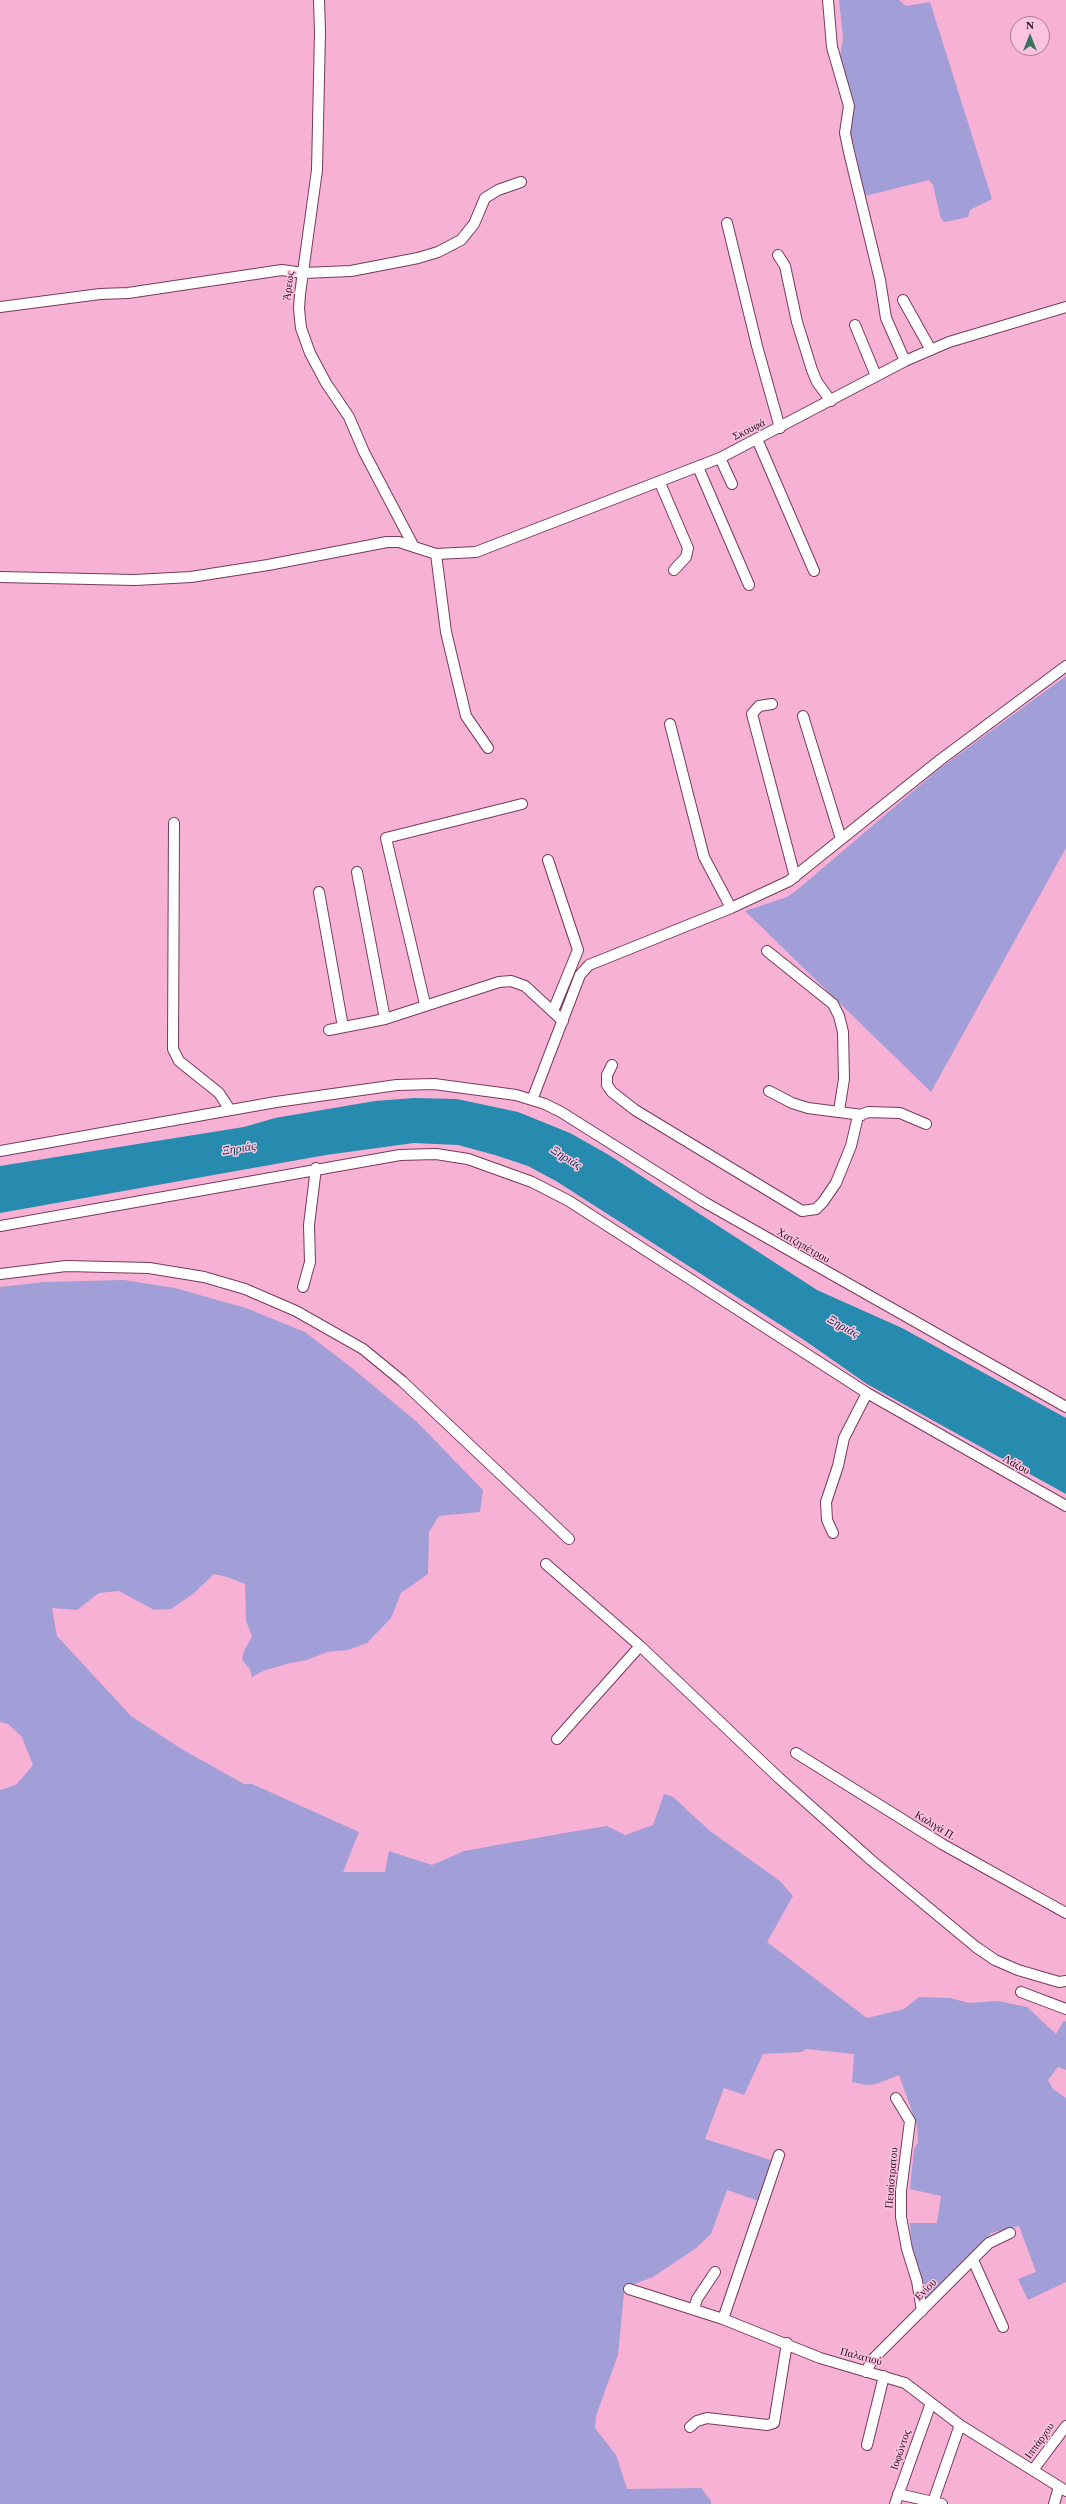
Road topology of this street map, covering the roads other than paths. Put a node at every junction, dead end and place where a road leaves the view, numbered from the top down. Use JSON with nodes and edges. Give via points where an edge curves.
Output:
{"nodes":[{"id":1,"x":319,"y":0,"type":"edge"},
{"id":2,"x":828,"y":0,"type":"edge"},
{"id":3,"x":521,"y":182,"type":"dead end"},
{"id":4,"x":727,"y":223,"type":"dead end"},
{"id":5,"x":778,"y":254,"type":"dead end"},
{"id":6,"x":303,"y":273,"type":"junction"},
{"id":7,"x":902,"y":300,"type":"dead end"},
{"id":8,"x":0,"y":307,"type":"edge"},
{"id":9,"x":1066,"y":307,"type":"edge"},
{"id":10,"x":855,"y":325,"type":"dead end"},
{"id":11,"x":931,"y":350,"type":"junction"},
{"id":12,"x":905,"y":361,"type":"junction"},
{"id":13,"x":876,"y":376,"type":"junction"},
{"id":14,"x":831,"y":401,"type":"junction"},
{"id":15,"x":780,"y":428,"type":"junction"},
{"id":16,"x":757,"y":439,"type":"junction"},
{"id":17,"x":720,"y":458,"type":"junction"},
{"id":18,"x":698,"y":467,"type":"junction"},
{"id":19,"x":660,"y":482,"type":"junction"},
{"id":20,"x":732,"y":484,"type":"dead end"},
{"id":21,"x":414,"y":547,"type":"junction"},
{"id":22,"x":436,"y":554,"type":"junction"},
{"id":23,"x":674,"y":570,"type":"dead end"},
{"id":24,"x":814,"y":571,"type":"dead end"},
{"id":25,"x":0,"y":577,"type":"edge"},
{"id":26,"x":749,"y":585,"type":"dead end"},
{"id":27,"x":1066,"y":666,"type":"edge"},
{"id":28,"x":772,"y":704,"type":"dead end"},
{"id":29,"x":802,"y":716,"type":"dead end"},
{"id":30,"x":670,"y":724,"type":"dead end"},
{"id":31,"x":488,"y":748,"type":"dead end"},
{"id":32,"x":522,"y":804,"type":"dead end"},
{"id":33,"x":174,"y":823,"type":"dead end"},
{"id":34,"x":841,"y":839,"type":"junction"},
{"id":35,"x":548,"y":860,"type":"dead end"},
{"id":36,"x":357,"y":872,"type":"dead end"},
{"id":37,"x":795,"y":877,"type":"junction"},
{"id":38,"x":319,"y":892,"type":"dead end"},
{"id":39,"x":731,"y":908,"type":"junction"},
{"id":40,"x":767,"y":951,"type":"dead end"},
{"id":41,"x":425,"y":1004,"type":"junction"},
{"id":42,"x":553,"y":1011,"type":"junction"},
{"id":43,"x":385,"y":1019,"type":"junction"},
{"id":44,"x":563,"y":1021,"type":"junction"},
{"id":45,"x":343,"y":1027,"type":"junction"},
{"id":46,"x":329,"y":1030,"type":"dead end"},
{"id":47,"x":612,"y":1065,"type":"dead end"},
{"id":48,"x":769,"y":1091,"type":"dead end"},
{"id":49,"x":532,"y":1100,"type":"junction"},
{"id":50,"x":230,"y":1110,"type":"junction"},
{"id":51,"x":839,"y":1111,"type":"junction"},
{"id":52,"x":862,"y":1114,"type":"junction"},
{"id":53,"x":926,"y":1124,"type":"dead end"},
{"id":54,"x":0,"y":1151,"type":"edge"},
{"id":55,"x":316,"y":1168,"type":"junction"},
{"id":56,"x":0,"y":1226,"type":"edge"},
{"id":57,"x":0,"y":1274,"type":"edge"},
{"id":58,"x":303,"y":1287,"type":"dead end"},
{"id":59,"x":867,"y":1393,"type":"junction"},
{"id":60,"x":1066,"y":1407,"type":"edge"},
{"id":61,"x":1066,"y":1506,"type":"edge"},
{"id":62,"x":832,"y":1532,"type":"dead end"},
{"id":63,"x":569,"y":1539,"type":"dead end"},
{"id":64,"x":546,"y":1564,"type":"dead end"},
{"id":65,"x":640,"y":1646,"type":"junction"},
{"id":66,"x":556,"y":1739,"type":"dead end"},
{"id":67,"x":796,"y":1753,"type":"dead end"},
{"id":68,"x":1066,"y":1913,"type":"edge"},
{"id":69,"x":1066,"y":1981,"type":"edge"},
{"id":70,"x":1021,"y":1992,"type":"dead end"},
{"id":71,"x":1066,"y":2009,"type":"edge"},
{"id":72,"x":896,"y":2098,"type":"dead end"},
{"id":73,"x":779,"y":2155,"type":"dead end"},
{"id":74,"x":1010,"y":2233,"type":"dead end"},
{"id":75,"x":973,"y":2260,"type":"junction"},
{"id":76,"x":715,"y":2272,"type":"dead end"},
{"id":77,"x":629,"y":2289,"type":"dead end"},
{"id":78,"x":694,"y":2309,"type":"junction"},
{"id":79,"x":922,"y":2311,"type":"junction"},
{"id":80,"x":723,"y":2319,"type":"junction"},
{"id":81,"x":1003,"y":2327,"type":"dead end"},
{"id":82,"x":787,"y":2343,"type":"junction"},
{"id":83,"x":866,"y":2372,"type":"junction"},
{"id":84,"x":884,"y":2376,"type":"junction"},
{"id":85,"x":930,"y":2404,"type":"junction"},
{"id":86,"x":960,"y":2425,"type":"junction"},
{"id":87,"x":1066,"y":2426,"type":"edge"},
{"id":88,"x":690,"y":2427,"type":"dead end"},
{"id":89,"x":867,"y":2445,"type":"dead end"},
{"id":90,"x":1033,"y":2470,"type":"junction"},
{"id":91,"x":1062,"y":2489,"type":"edge"},
{"id":92,"x":897,"y":2499,"type":"edge"},
{"id":93,"x":937,"y":2503,"type":"edge"},
{"id":94,"x":1054,"y":2504,"type":"edge"}],
"edges":[{"from":1,"to":6,"type":"street","name":"Άρεως","via":[[317,170]]},
{"from":2,"to":12,"type":"street","via":[[832,47],[849,106],[845,133],[849,152],[880,280],[886,318]]},
{"from":3,"to":6,"type":"street","via":[[498,190],[485,198],[467,234],[438,252],[351,271]]},
{"from":4,"to":15,"type":"street"},
{"from":5,"to":14,"type":"street","via":[[784,266],[794,312],[812,370],[817,382]]},
{"from":6,"to":8,"type":"street","via":[[282,270],[128,294],[100,294]]},
{"from":6,"to":21,"type":"street","name":"Άρεως","via":[[299,309],[301,328],[310,353],[349,417],[364,452]]},
{"from":7,"to":11,"type":"street"},
{"from":9,"to":11,"type":"street","name":"Σκουφά","via":[[968,335]]},
{"from":10,"to":13,"type":"street"},
{"from":11,"to":12,"type":"street","name":"Σκουφά"},
{"from":12,"to":13,"type":"street","name":"Σκουφά"},
{"from":13,"to":14,"type":"street","name":"Σκουφά"},
{"from":14,"to":15,"type":"street","name":"Σκουφά"},
{"from":15,"to":16,"type":"street","name":"Σκουφά"},
{"from":16,"to":17,"type":"street","name":"Σκουφά"},
{"from":16,"to":24,"type":"street"},
{"from":17,"to":18,"type":"street","name":"Σκουφά"},
{"from":17,"to":20,"type":"street"},
{"from":18,"to":19,"type":"street","name":"Σκουφά"},
{"from":18,"to":26,"type":"street"},
{"from":19,"to":22,"type":"street","name":"Σκουφά","via":[[476,552]]},
{"from":19,"to":23,"type":"street","via":[[688,548],[686,557]]},
{"from":21,"to":22,"type":"street"},
{"from":21,"to":25,"type":"street","via":[[399,542],[371,543],[268,565],[166,579]]},
{"from":22,"to":31,"type":"street","via":[[446,632],[466,716]]},
{"from":27,"to":34,"type":"street","via":[[940,760]]},
{"from":28,"to":37,"type":"street","via":[[759,706],[752,714]]},
{"from":29,"to":34,"type":"street"},
{"from":30,"to":39,"type":"street","via":[[704,857]]},
{"from":32,"to":41,"type":"street","via":[[386,838]]},
{"from":33,"to":50,"type":"street","via":[[173,1049],[179,1061],[219,1093]]},
{"from":34,"to":37,"type":"street"},
{"from":35,"to":42,"type":"street","via":[[578,950]]},
{"from":36,"to":43,"type":"street"},
{"from":37,"to":39,"type":"street"},
{"from":38,"to":45,"type":"street"},
{"from":39,"to":44,"type":"street","via":[[589,965],[580,976]]},
{"from":40,"to":51,"type":"street","via":[[833,1004],[839,1016],[843,1032],[844,1079]]},
{"from":41,"to":42,"type":"street","via":[[499,982],[511,981],[525,986]]},
{"from":41,"to":43,"type":"street"},
{"from":42,"to":44,"type":"street"},
{"from":43,"to":45,"type":"street"},
{"from":44,"to":49,"type":"street"},
{"from":45,"to":46,"type":"street"},
{"from":47,"to":52,"type":"street","via":[[607,1074],[607,1085],[635,1110],[802,1212],[816,1209],[836,1183],[851,1146],[856,1120]]},
{"from":48,"to":51,"type":"street","via":[[808,1108]]},
{"from":49,"to":50,"type":"street","name":"Χατζηπέτρου","via":[[454,1086],[410,1084]]},
{"from":49,"to":60,"type":"street","name":"Χατζηπέτρου","via":[[561,1112],[704,1202],[839,1281]]},
{"from":50,"to":54,"type":"street","name":"Χατζηπέτρου"},
{"from":51,"to":52,"type":"street"},
{"from":52,"to":53,"type":"street","via":[[900,1113]]},
{"from":55,"to":56,"type":"street","name":"Λάζου"},
{"from":55,"to":58,"type":"street","via":[[309,1225],[310,1262]]},
{"from":55,"to":59,"type":"street","name":"Λάζου","via":[[400,1155],[436,1154],[468,1159],[532,1182],[582,1208],[672,1269]]},
{"from":57,"to":63,"type":"street","via":[[66,1266],[149,1268],[238,1287],[296,1311],[363,1349],[402,1381]]},
{"from":59,"to":61,"type":"street","name":"Λάζου"},
{"from":59,"to":62,"type":"street","via":[[844,1438],[826,1502],[827,1520]]},
{"from":64,"to":65,"type":"street"},
{"from":65,"to":66,"type":"street"},
{"from":65,"to":69,"type":"street","via":[[779,1778],[865,1855],[976,1947],[995,1960],[1018,1970],[1059,1982]]},
{"from":67,"to":68,"type":"street","name":"Καλιγά Π.","via":[[942,1844]]},
{"from":70,"to":71,"type":"street"},
{"from":72,"to":79,"type":"street","name":"Πεισίστρατου","via":[[910,2121],[901,2191],[901,2217]]},
{"from":73,"to":80,"type":"street"},
{"from":74,"to":75,"type":"street","name":"Ενίου","via":[[993,2240]]},
{"from":75,"to":79,"type":"street","name":"Ενίου"},
{"from":75,"to":81,"type":"street"},
{"from":76,"to":78,"type":"street","via":[[697,2298]]},
{"from":77,"to":78,"type":"street","name":"Παλατιού"},
{"from":78,"to":80,"type":"street","name":"Παλατιού"},
{"from":79,"to":83,"type":"street","name":"Ενίου","via":[[872,2360]]},
{"from":80,"to":82,"type":"street","name":"Παλατιού"},
{"from":82,"to":83,"type":"street","name":"Παλατιού","via":[[820,2358]]},
{"from":82,"to":88,"type":"street","via":[[774,2423],[767,2425],[707,2418],[697,2421]]},
{"from":83,"to":84,"type":"street","name":"Παλατιού"},
{"from":84,"to":85,"type":"street","name":"Παλατιού","via":[[905,2383]]},
{"from":84,"to":89,"type":"street"},
{"from":85,"to":86,"type":"street","name":"Παλατιού"},
{"from":85,"to":92,"type":"street","name":"Ιοφώντος"},
{"from":86,"to":90,"type":"street","name":"Παλατιού"},
{"from":86,"to":93,"type":"street"},
{"from":87,"to":90,"type":"street","name":"Ιππάρχου"},
{"from":90,"to":91,"type":"street","name":"Παλατιού"},
{"from":91,"to":94,"type":"street"},
{"from":92,"to":93,"type":"street"}]}
